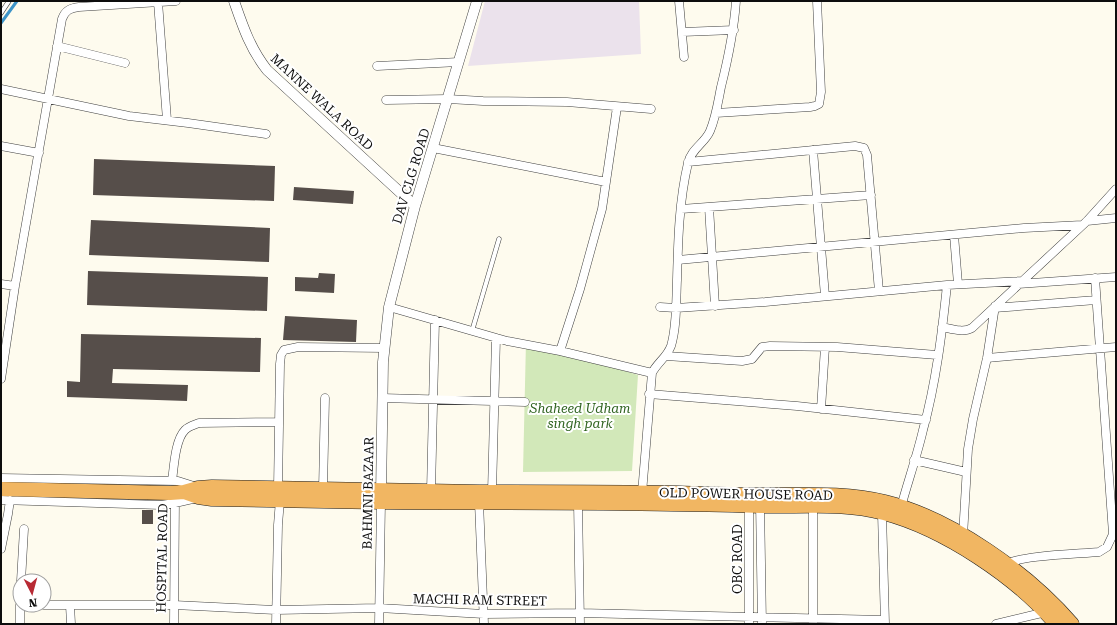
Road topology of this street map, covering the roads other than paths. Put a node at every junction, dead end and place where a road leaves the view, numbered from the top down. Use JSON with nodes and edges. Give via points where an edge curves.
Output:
{"nodes":[{"id":1,"x":9,"y":1,"type":"edge"},
{"id":2,"x":176,"y":1,"type":"edge"},
{"id":3,"x":234,"y":1,"type":"edge"},
{"id":4,"x":477,"y":1,"type":"edge"},
{"id":5,"x":679,"y":1,"type":"edge"},
{"id":6,"x":736,"y":1,"type":"edge"},
{"id":7,"x":817,"y":1,"type":"edge"},
{"id":8,"x":141,"y":2,"type":"edge"},
{"id":9,"x":158,"y":2,"type":"junction"},
{"id":10,"x":1,"y":14,"type":"edge"},
{"id":11,"x":734,"y":30,"type":"junction"},
{"id":12,"x":682,"y":32,"type":"junction"},
{"id":13,"x":57,"y":46,"type":"junction"},
{"id":14,"x":684,"y":56,"type":"dead end"},
{"id":15,"x":459,"y":62,"type":"junction"},
{"id":16,"x":124,"y":63,"type":"dead end"},
{"id":17,"x":377,"y":66,"type":"dead end"},
{"id":18,"x":1,"y":89,"type":"edge"},
{"id":19,"x":48,"y":98,"type":"junction"},
{"id":20,"x":448,"y":99,"type":"junction"},
{"id":21,"x":386,"y":100,"type":"dead end"},
{"id":22,"x":617,"y":107,"type":"junction"},
{"id":23,"x":651,"y":109,"type":"dead end"},
{"id":24,"x":716,"y":113,"type":"junction"},
{"id":25,"x":167,"y":120,"type":"junction"},
{"id":26,"x":266,"y":134,"type":"dead end"},
{"id":27,"x":1,"y":146,"type":"edge"},
{"id":28,"x":433,"y":148,"type":"junction"},
{"id":29,"x":813,"y":150,"type":"junction"},
{"id":30,"x":39,"y":153,"type":"junction"},
{"id":31,"x":688,"y":162,"type":"junction"},
{"id":32,"x":606,"y":182,"type":"junction"},
{"id":33,"x":1116,"y":189,"type":"edge"},
{"id":34,"x":871,"y":195,"type":"junction"},
{"id":35,"x":817,"y":199,"type":"junction"},
{"id":36,"x":415,"y":206,"type":"junction"},
{"id":37,"x":709,"y":207,"type":"junction"},
{"id":38,"x":681,"y":209,"type":"junction"},
{"id":39,"x":1116,"y":218,"type":"edge"},
{"id":40,"x":1085,"y":223,"type":"junction"},
{"id":41,"x":954,"y":235,"type":"junction"},
{"id":42,"x":499,"y":239,"type":"dead end"},
{"id":43,"x":875,"y":242,"type":"junction"},
{"id":44,"x":822,"y":247,"type":"junction"},
{"id":45,"x":711,"y":257,"type":"junction"},
{"id":46,"x":678,"y":260,"type":"junction"},
{"id":47,"x":1116,"y":276,"type":"edge"},
{"id":48,"x":1094,"y":278,"type":"junction"},
{"id":49,"x":1020,"y":283,"type":"junction"},
{"id":50,"x":1,"y":284,"type":"edge"},
{"id":51,"x":958,"y":284,"type":"junction"},
{"id":52,"x":947,"y":285,"type":"junction"},
{"id":53,"x":15,"y":286,"type":"junction"},
{"id":54,"x":879,"y":291,"type":"junction"},
{"id":55,"x":825,"y":296,"type":"junction"},
{"id":56,"x":1096,"y":300,"type":"junction"},
{"id":57,"x":388,"y":306,"type":"junction"},
{"id":58,"x":715,"y":306,"type":"junction"},
{"id":59,"x":660,"y":307,"type":"dead end"},
{"id":60,"x":994,"y":307,"type":"junction"},
{"id":61,"x":676,"y":308,"type":"junction"},
{"id":62,"x":434,"y":320,"type":"junction"},
{"id":63,"x":942,"y":327,"type":"junction"},
{"id":64,"x":472,"y":331,"type":"junction"},
{"id":65,"x":496,"y":338,"type":"junction"},
{"id":66,"x":825,"y":347,"type":"junction"},
{"id":67,"x":1116,"y":347,"type":"edge"},
{"id":68,"x":384,"y":348,"type":"junction"},
{"id":69,"x":1100,"y":349,"type":"junction"},
{"id":70,"x":560,"y":351,"type":"junction"},
{"id":71,"x":938,"y":355,"type":"junction"},
{"id":72,"x":666,"y":356,"type":"junction"},
{"id":73,"x":987,"y":358,"type":"junction"},
{"id":74,"x":383,"y":362,"type":"joint"},
{"id":75,"x":652,"y":373,"type":"junction"},
{"id":76,"x":1,"y":379,"type":"edge"},
{"id":77,"x":649,"y":394,"type":"junction"},
{"id":78,"x":325,"y":398,"type":"dead end"},
{"id":79,"x":382,"y":398,"type":"junction"},
{"id":80,"x":433,"y":400,"type":"junction"},
{"id":81,"x":494,"y":402,"type":"junction"},
{"id":82,"x":525,"y":402,"type":"dead end"},
{"id":83,"x":821,"y":409,"type":"junction"},
{"id":84,"x":926,"y":420,"type":"junction"},
{"id":85,"x":279,"y":422,"type":"junction"},
{"id":86,"x":914,"y":460,"type":"junction"},
{"id":87,"x":966,"y":472,"type":"junction"},
{"id":88,"x":1,"y":478,"type":"edge"},
{"id":89,"x":1,"y":489,"type":"edge"},
{"id":90,"x":323,"y":489,"type":"junction"},
{"id":91,"x":431,"y":491,"type":"junction"},
{"id":92,"x":492,"y":492,"type":"junction"},
{"id":93,"x":175,"y":493,"type":"junction"},
{"id":94,"x":642,"y":493,"type":"junction"},
{"id":95,"x":279,"y":494,"type":"junction"},
{"id":96,"x":381,"y":496,"type":"junction"},
{"id":97,"x":1,"y":500,"type":"edge"},
{"id":98,"x":10,"y":500,"type":"junction"},
{"id":99,"x":754,"y":500,"type":"junction"},
{"id":100,"x":479,"y":502,"type":"junction"},
{"id":101,"x":578,"y":502,"type":"junction"},
{"id":102,"x":813,"y":506,"type":"junction"},
{"id":103,"x":901,"y":507,"type":"junction"},
{"id":104,"x":882,"y":513,"type":"junction"},
{"id":105,"x":24,"y":530,"type":"dead end"},
{"id":106,"x":1115,"y":532,"type":"edge"},
{"id":107,"x":963,"y":536,"type":"junction"},
{"id":108,"x":1,"y":549,"type":"edge"},
{"id":109,"x":1002,"y":568,"type":"junction"},
{"id":110,"x":21,"y":573,"type":"edge"},
{"id":111,"x":52,"y":605,"type":"edge"},
{"id":112,"x":70,"y":605,"type":"junction"},
{"id":113,"x":174,"y":605,"type":"junction"},
{"id":114,"x":379,"y":608,"type":"junction"},
{"id":115,"x":276,"y":610,"type":"junction"},
{"id":116,"x":1046,"y":612,"type":"junction"},
{"id":117,"x":20,"y":613,"type":"edge"},
{"id":118,"x":580,"y":613,"type":"junction"},
{"id":119,"x":484,"y":614,"type":"junction"},
{"id":120,"x":749,"y":620,"type":"edge"},
{"id":121,"x":762,"y":621,"type":"edge"},
{"id":122,"x":813,"y":621,"type":"edge"},
{"id":123,"x":885,"y":622,"type":"edge"},
{"id":124,"x":20,"y":624,"type":"edge"},
{"id":125,"x":71,"y":624,"type":"edge"},
{"id":126,"x":174,"y":624,"type":"edge"},
{"id":127,"x":276,"y":624,"type":"edge"},
{"id":128,"x":379,"y":624,"type":"edge"},
{"id":129,"x":484,"y":624,"type":"edge"},
{"id":130,"x":580,"y":624,"type":"edge"},
{"id":131,"x":996,"y":624,"type":"edge"},
{"id":132,"x":1056,"y":624,"type":"edge"},
{"id":133,"x":1072,"y":624,"type":"edge"}],
"edges":[{"from":1,"to":10,"type":"lane"},
{"from":2,"to":9,"type":"street"},
{"from":3,"to":36,"type":"street","name":"MANNE WALA ROAD","via":[[249,42],[267,70]]},
{"from":4,"to":15,"type":"street","name":"DAV CLG ROAD"},
{"from":5,"to":12,"type":"street"},
{"from":6,"to":11,"type":"street"},
{"from":7,"to":24,"type":"street","via":[[821,92],[819,104],[810,107]]},
{"from":8,"to":9,"type":"street"},
{"from":8,"to":13,"type":"street","via":[[68,10],[62,19]]},
{"from":9,"to":25,"type":"street"},
{"from":11,"to":12,"type":"street"},
{"from":11,"to":24,"type":"street"},
{"from":12,"to":14,"type":"street"},
{"from":13,"to":16,"type":"street"},
{"from":13,"to":19,"type":"street"},
{"from":15,"to":17,"type":"street"},
{"from":15,"to":20,"type":"street","name":"DAV CLG ROAD"},
{"from":18,"to":19,"type":"street"},
{"from":19,"to":25,"type":"street","via":[[129,116]]},
{"from":19,"to":30,"type":"street"},
{"from":20,"to":21,"type":"street"},
{"from":20,"to":22,"type":"street","via":[[483,102],[567,102]]},
{"from":20,"to":28,"type":"street","name":"DAV CLG ROAD"},
{"from":22,"to":23,"type":"street"},
{"from":22,"to":32,"type":"street"},
{"from":24,"to":31,"type":"street","via":[[707,138],[692,153]]},
{"from":25,"to":26,"type":"street"},
{"from":27,"to":30,"type":"street"},
{"from":28,"to":32,"type":"street"},
{"from":28,"to":36,"type":"street","name":"DAV CLG ROAD"},
{"from":29,"to":31,"type":"street"},
{"from":29,"to":34,"type":"street","via":[[855,146],[864,148]]},
{"from":29,"to":35,"type":"street"},
{"from":30,"to":53,"type":"street"},
{"from":31,"to":38,"type":"street"},
{"from":32,"to":70,"type":"street","via":[[602,209],[580,290]]},
{"from":33,"to":40,"type":"street"},
{"from":34,"to":35,"type":"street"},
{"from":34,"to":43,"type":"street"},
{"from":35,"to":37,"type":"street"},
{"from":35,"to":44,"type":"street"},
{"from":36,"to":57,"type":"street","name":"DAV CLG ROAD"},
{"from":37,"to":38,"type":"street"},
{"from":37,"to":45,"type":"street"},
{"from":38,"to":46,"type":"street"},
{"from":39,"to":40,"type":"street"},
{"from":40,"to":41,"type":"street"},
{"from":40,"to":49,"type":"street"},
{"from":41,"to":43,"type":"street"},
{"from":41,"to":51,"type":"street"},
{"from":42,"to":64,"type":"lane"},
{"from":43,"to":44,"type":"street"},
{"from":43,"to":54,"type":"street"},
{"from":44,"to":45,"type":"street"},
{"from":44,"to":55,"type":"street"},
{"from":45,"to":46,"type":"street"},
{"from":45,"to":58,"type":"street"},
{"from":46,"to":61,"type":"street"},
{"from":47,"to":48,"type":"street"},
{"from":48,"to":49,"type":"street"},
{"from":48,"to":56,"type":"street"},
{"from":49,"to":51,"type":"street"},
{"from":49,"to":60,"type":"street"},
{"from":50,"to":53,"type":"street"},
{"from":51,"to":52,"type":"street"},
{"from":52,"to":54,"type":"street"},
{"from":52,"to":63,"type":"street"},
{"from":53,"to":76,"type":"street"},
{"from":54,"to":55,"type":"street"},
{"from":55,"to":58,"type":"street"},
{"from":56,"to":60,"type":"street"},
{"from":56,"to":69,"type":"street"},
{"from":57,"to":62,"type":"street"},
{"from":57,"to":68,"type":"street","name":"DAV CLG ROAD"},
{"from":58,"to":61,"type":"street"},
{"from":59,"to":61,"type":"street"},
{"from":60,"to":63,"type":"street","via":[[969,330]]},
{"from":60,"to":73,"type":"street"},
{"from":61,"to":72,"type":"street","via":[[671,346]]},
{"from":62,"to":64,"type":"street"},
{"from":62,"to":80,"type":"street"},
{"from":63,"to":71,"type":"street"},
{"from":64,"to":65,"type":"street"},
{"from":65,"to":70,"type":"street"},
{"from":65,"to":81,"type":"street"},
{"from":66,"to":71,"type":"street"},
{"from":66,"to":72,"type":"street","via":[[765,346],[752,359],[742,361]]},
{"from":66,"to":83,"type":"street"},
{"from":67,"to":69,"type":"street"},
{"from":68,"to":74,"type":"street","name":"DAV CLG ROAD"},
{"from":68,"to":85,"type":"street","via":[[298,347],[284,350],[280,364]]},
{"from":69,"to":73,"type":"street"},
{"from":69,"to":106,"type":"street","via":[[1106,452]]},
{"from":70,"to":75,"type":"street"},
{"from":71,"to":84,"type":"street"},
{"from":72,"to":75,"type":"street"},
{"from":73,"to":87,"type":"street","via":[[972,419]]},
{"from":74,"to":79,"type":"street","name":"BAHMNI BAZAAR"},
{"from":75,"to":77,"type":"street"},
{"from":77,"to":83,"type":"street"},
{"from":77,"to":94,"type":"street"},
{"from":78,"to":90,"type":"street"},
{"from":79,"to":80,"type":"street"},
{"from":79,"to":96,"type":"street","name":"BAHMNI BAZAAR"},
{"from":80,"to":81,"type":"street"},
{"from":80,"to":91,"type":"street"},
{"from":81,"to":82,"type":"street"},
{"from":81,"to":92,"type":"street"},
{"from":83,"to":84,"type":"street"},
{"from":84,"to":86,"type":"street"},
{"from":85,"to":93,"type":"street","name":"HOSPITAL ROAD","via":[[199,423],[191,426],[180,437]]},
{"from":85,"to":95,"type":"street"},
{"from":86,"to":87,"type":"street"},
{"from":86,"to":103,"type":"street"},
{"from":87,"to":107,"type":"street"},
{"from":88,"to":93,"type":"street"},
{"from":89,"to":93,"type":"highway"},
{"from":90,"to":95,"type":"highway"},
{"from":90,"to":96,"type":"highway"},
{"from":91,"to":92,"type":"highway","name":"OLD POWER HOUSE ROAD"},
{"from":91,"to":96,"type":"highway","name":"OLD POWER HOUSE ROAD"},
{"from":92,"to":94,"type":"highway","name":"OLD POWER HOUSE ROAD"},
{"from":93,"to":95,"type":"highway","via":[[198,493],[212,499]]},
{"from":93,"to":98,"type":"street","via":[[161,505]]},
{"from":93,"to":113,"type":"street","name":"HOSPITAL ROAD"},
{"from":94,"to":99,"type":"highway","name":"OLD POWER HOUSE ROAD"},
{"from":95,"to":96,"type":"highway"},
{"from":95,"to":115,"type":"street"},
{"from":96,"to":100,"type":"highway","name":"OLD POWER HOUSE ROAD"},
{"from":96,"to":114,"type":"street","name":"BAHMNI BAZAAR"},
{"from":97,"to":98,"type":"street"},
{"from":98,"to":108,"type":"street"},
{"from":99,"to":101,"type":"highway","name":"OLD POWER HOUSE ROAD"},
{"from":99,"to":102,"type":"highway","name":"OLD POWER HOUSE ROAD"},
{"from":99,"to":103,"type":"highway","name":"OLD POWER HOUSE ROAD","via":[[837,495]]},
{"from":99,"to":120,"type":"street","name":"OBC ROAD"},
{"from":99,"to":121,"type":"street","name":"OBC ROAD"},
{"from":100,"to":101,"type":"highway","name":"OLD POWER HOUSE ROAD"},
{"from":100,"to":119,"type":"street"},
{"from":101,"to":118,"type":"street"},
{"from":102,"to":104,"type":"highway","name":"OLD POWER HOUSE ROAD","via":[[836,506]]},
{"from":102,"to":122,"type":"street"},
{"from":103,"to":107,"type":"highway","name":"OLD POWER HOUSE ROAD","via":[[930,518]]},
{"from":104,"to":109,"type":"highway","name":"OLD POWER HOUSE ROAD","via":[[925,528]]},
{"from":104,"to":123,"type":"street"},
{"from":105,"to":110,"type":"street"},
{"from":106,"to":109,"type":"street","via":[[1107,547],[1100,552],[1031,558]]},
{"from":107,"to":109,"type":"highway","name":"OLD POWER HOUSE ROAD"},
{"from":109,"to":116,"type":"highway","name":"OLD POWER HOUSE ROAD","via":[[1015,584]]},
{"from":109,"to":133,"type":"highway","name":"OLD POWER HOUSE ROAD","via":[[1042,593]]},
{"from":111,"to":112,"type":"street","name":"MACHI RAM STREET"},
{"from":112,"to":113,"type":"street","name":"MACHI RAM STREET"},
{"from":112,"to":125,"type":"street"},
{"from":113,"to":115,"type":"street","name":"MACHI RAM STREET"},
{"from":113,"to":126,"type":"street","name":"HOSPITAL ROAD"},
{"from":114,"to":115,"type":"street","name":"MACHI RAM STREET"},
{"from":114,"to":119,"type":"street","name":"MACHI RAM STREET"},
{"from":114,"to":128,"type":"street","name":"BAHMNI BAZAAR"},
{"from":115,"to":127,"type":"street"},
{"from":116,"to":131,"type":"street"},
{"from":116,"to":132,"type":"highway","name":"OLD POWER HOUSE ROAD"},
{"from":117,"to":124,"type":"street"},
{"from":118,"to":119,"type":"street","name":"MACHI RAM STREET"},
{"from":118,"to":120,"type":"street","name":"MACHI RAM STREET"},
{"from":118,"to":130,"type":"street"},
{"from":119,"to":129,"type":"street"},
{"from":120,"to":121,"type":"street","name":"MACHI RAM STREET"},
{"from":121,"to":122,"type":"street","name":"MACHI RAM STREET"},
{"from":122,"to":123,"type":"street","name":"MACHI RAM STREET"}]}
